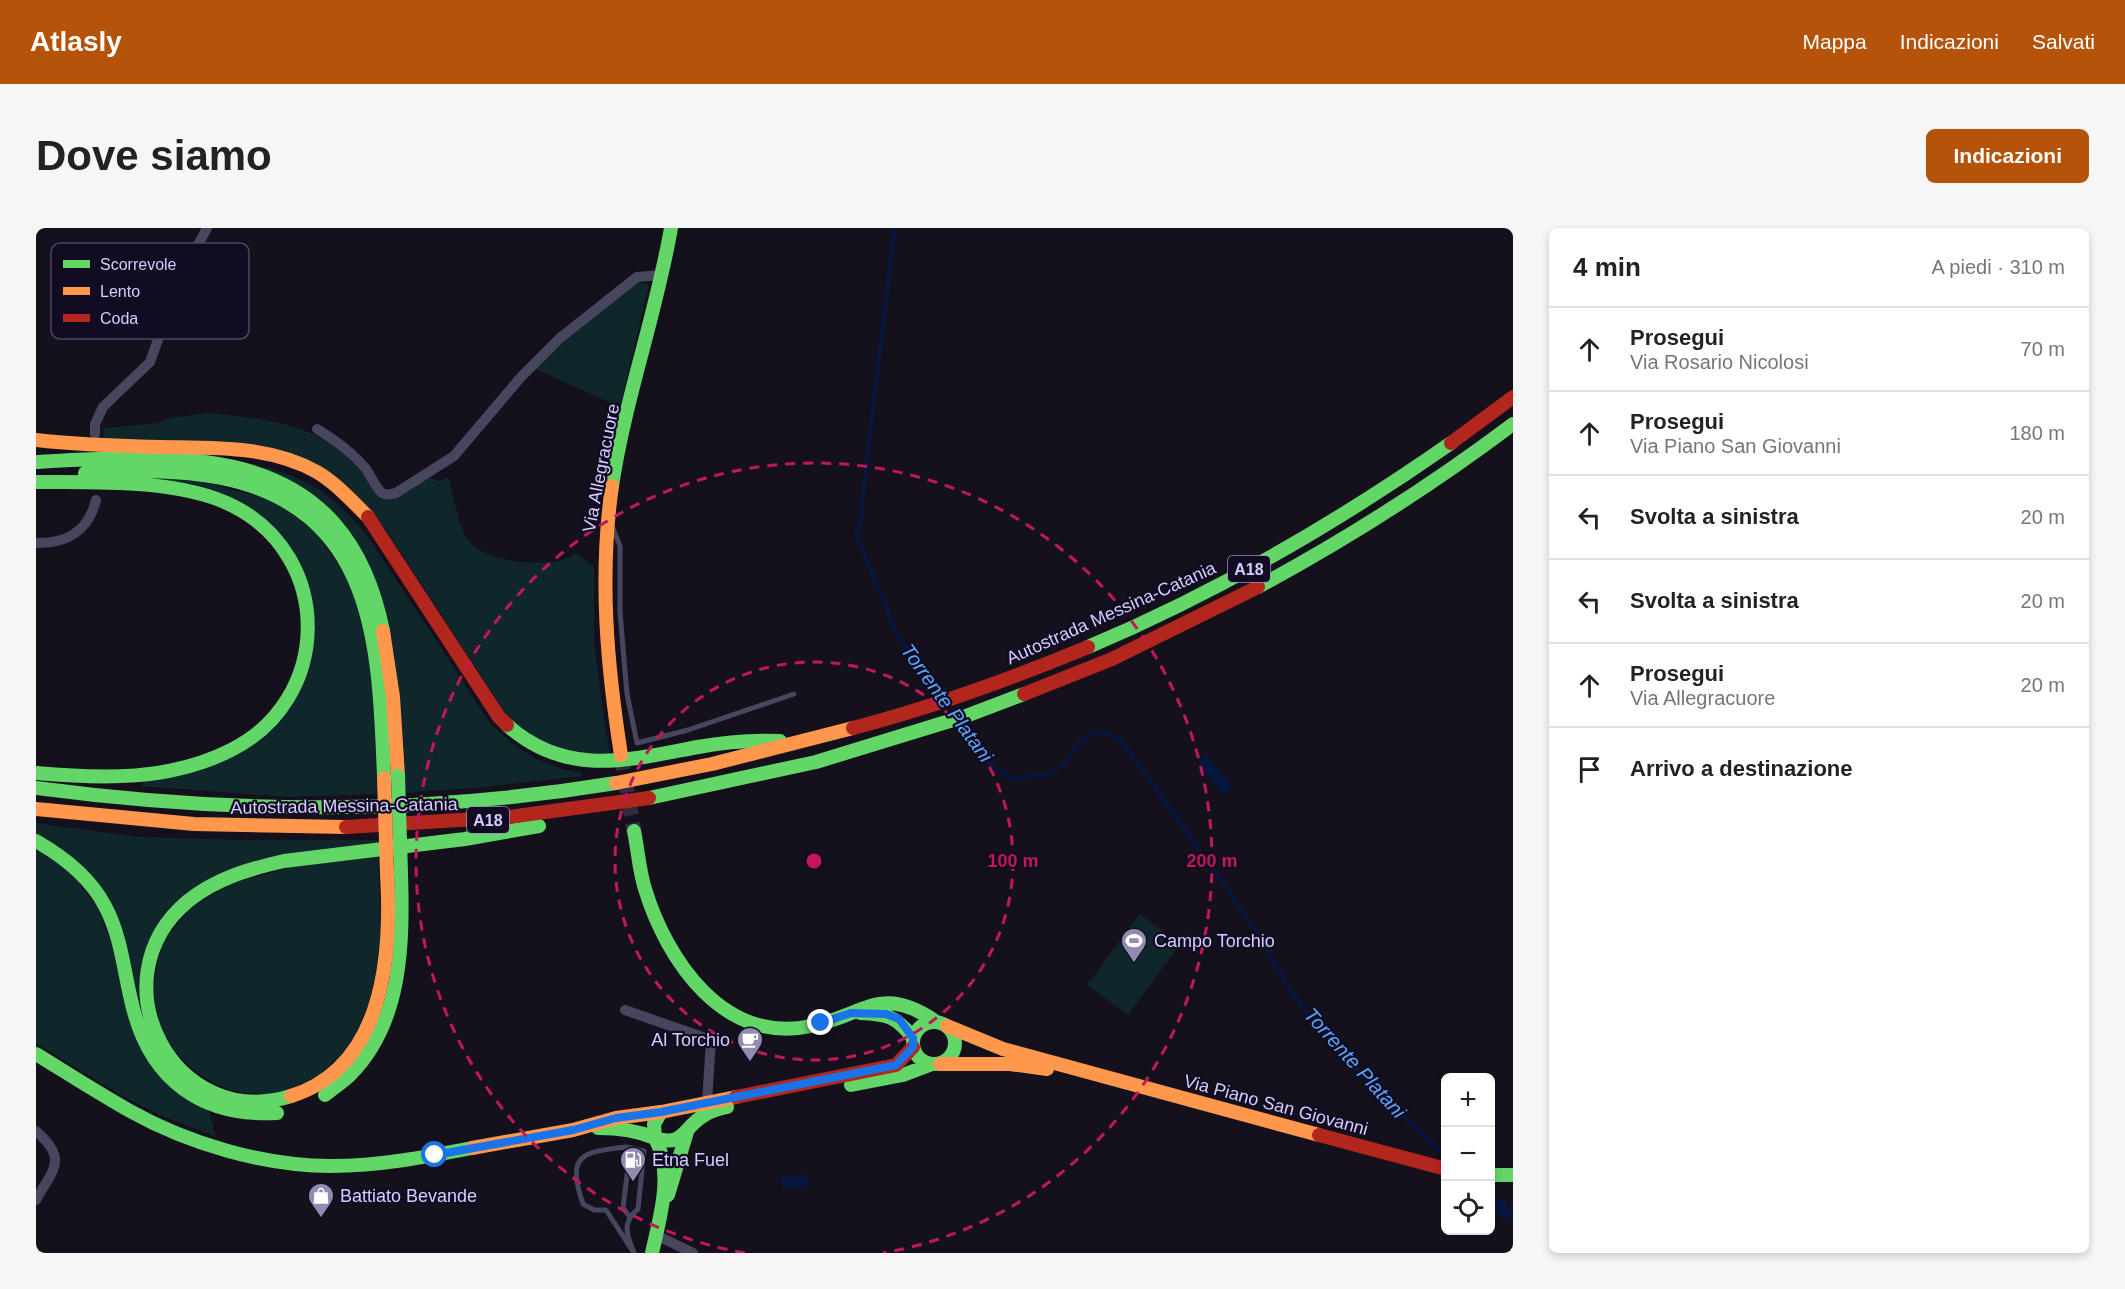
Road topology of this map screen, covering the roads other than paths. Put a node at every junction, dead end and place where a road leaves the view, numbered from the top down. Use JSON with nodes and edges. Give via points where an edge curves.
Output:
{"nodes":[{"id":1,"x":207,"y":228,"type":"edge"},
{"id":2,"x":671,"y":228,"type":"edge"},
{"id":3,"x":199,"y":243,"type":"edge"},
{"id":4,"x":661,"y":275,"type":"junction"},
{"id":5,"x":158,"y":339,"type":"edge"},
{"id":6,"x":1513,"y":397,"type":"edge"},
{"id":7,"x":1513,"y":424,"type":"edge"},
{"id":8,"x":36,"y":427,"type":"edge"},
{"id":9,"x":317,"y":429,"type":"dead end"},
{"id":10,"x":95,"y":434,"type":"dead end"},
{"id":11,"x":36,"y":440,"type":"edge"},
{"id":12,"x":77,"y":445,"type":"junction"},
{"id":13,"x":145,"y":457,"type":"junction"},
{"id":14,"x":36,"y":464,"type":"edge"},
{"id":15,"x":36,"y":482,"type":"edge"},
{"id":16,"x":96,"y":500,"type":"dead end"},
{"id":17,"x":608,"y":516,"type":"junction"},
{"id":18,"x":36,"y":543,"type":"edge"},
{"id":19,"x":794,"y":694,"type":"dead end"},
{"id":20,"x":803,"y":741,"type":"junction"},
{"id":21,"x":734,"y":743,"type":"junction"},
{"id":22,"x":621,"y":755,"type":"tunnel mouth"},
{"id":23,"x":36,"y":773,"type":"edge"},
{"id":24,"x":391,"y":777,"type":"junction"},
{"id":25,"x":714,"y":786,"type":"junction"},
{"id":26,"x":36,"y":788,"type":"edge"},
{"id":27,"x":36,"y":809,"type":"edge"},
{"id":28,"x":634,"y":831,"type":"tunnel mouth"},
{"id":29,"x":36,"y":841,"type":"edge"},
{"id":30,"x":394,"y":873,"type":"junction"},
{"id":31,"x":625,"y":1010,"type":"dead end"},
{"id":32,"x":851,"y":1013,"type":"junction"},
{"id":33,"x":941,"y":1024,"type":"junction"},
{"id":34,"x":913,"y":1042,"type":"junction"},
{"id":35,"x":36,"y":1054,"type":"edge"},
{"id":36,"x":936,"y":1064,"type":"junction"},
{"id":37,"x":1097,"y":1076,"type":"junction"},
{"id":38,"x":313,"y":1102,"type":"dead end"},
{"id":39,"x":707,"y":1102,"type":"junction"},
{"id":40,"x":297,"y":1108,"type":"dead end"},
{"id":41,"x":661,"y":1112,"type":"junction"},
{"id":42,"x":573,"y":1130,"type":"junction"},
{"id":43,"x":36,"y":1131,"type":"edge"},
{"id":44,"x":687,"y":1132,"type":"junction"},
{"id":45,"x":656,"y":1138,"type":"junction"},
{"id":46,"x":626,"y":1147,"type":"junction"},
{"id":47,"x":1441,"y":1168,"type":"edge"},
{"id":48,"x":1495,"y":1175,"type":"edge"},
{"id":49,"x":1513,"y":1175,"type":"edge"},
{"id":50,"x":36,"y":1200,"type":"edge"},
{"id":51,"x":629,"y":1216,"type":"junction"},
{"id":52,"x":659,"y":1221,"type":"junction"},
{"id":53,"x":656,"y":1235,"type":"junction"},
{"id":54,"x":634,"y":1253,"type":"edge"},
{"id":55,"x":652,"y":1253,"type":"edge"},
{"id":56,"x":693,"y":1253,"type":"edge"}],
"edges":[{"from":1,"to":3,"type":"street"},
{"from":2,"to":4,"type":"main road","name":"Via Allegracuore"},
{"from":4,"to":9,"type":"street","via":[[637,277],[560,338],[454,456],[396,493],[381,492],[354,457]]},
{"from":4,"to":17,"type":"main road","name":"Via Allegracuore"},
{"from":5,"to":10,"type":"street","via":[[150,362],[103,407]]},
{"from":6,"to":20,"type":"main road","name":"Autostrada Messina-Catania","number":"A18","via":[[1374,495],[1250,568],[1130,628],[960,696]]},
{"from":7,"to":25,"type":"main road","name":"Autostrada Messina-Catania","number":"A18","via":[[1376,520],[1183,627],[1076,675],[932,729],[826,760]]},
{"from":8,"to":12,"type":"main road","via":[[53,430]]},
{"from":11,"to":12,"type":"main road"},
{"from":12,"to":21,"type":"main road","via":[[239,448],[301,465],[328,480],[365,513],[383,536],[499,717],[541,749],[566,759],[592,762]]},
{"from":13,"to":14,"type":"main road"},
{"from":13,"to":21,"type":"main road","via":[[217,453],[258,458],[301,472],[326,486],[349,505],[372,533],[495,721],[539,754],[565,764],[592,768],[633,767],[706,754]]},
{"from":13,"to":24,"type":"main road","via":[[227,465],[268,477],[309,499],[343,534],[366,574],[384,630],[395,711]]},
{"from":15,"to":23,"type":"main road","via":[[85,482],[178,491],[232,506],[262,525],[286,552],[303,588],[309,628],[306,660],[284,706],[256,734],[231,751],[197,765],[150,775]]},
{"from":15,"to":24,"type":"main road","via":[[80,473],[189,472],[264,488],[306,512],[341,552],[368,617]]},
{"from":16,"to":18,"type":"street","via":[[89,520],[75,534],[56,542]]},
{"from":17,"to":19,"type":"lane","via":[[620,546],[620,612],[627,694],[637,744]]},
{"from":17,"to":22,"type":"main road","name":"Via Allegracuore","via":[[606,640]]},
{"from":20,"to":21,"type":"main road"},
{"from":20,"to":26,"type":"main road","name":"Autostrada Messina-Catania","number":"A18","via":[[645,779],[458,802],[359,807],[230,806]]},
{"from":24,"to":30,"type":"main road","bridge":true},
{"from":25,"to":27,"type":"main road","name":"Autostrada Messina-Catania","number":"A18","via":[[603,807],[459,822],[359,827],[229,827]]},
{"from":25,"to":30,"type":"main road","via":[[672,802],[465,838],[284,861],[225,878],[201,891],[167,921],[150,955],[146,988],[150,1017],[169,1057],[205,1088],[249,1101],[292,1097],[333,1074],[363,1036],[380,994]]},
{"from":28,"to":32,"type":"main road","via":[[645,888],[656,917],[692,979],[708,998],[723,1009],[765,1026],[791,1029]]},
{"from":29,"to":40,"type":"main road","via":[[69,862],[100,897],[119,942],[141,1034],[171,1080],[199,1101],[233,1112],[266,1114]]},
{"from":30,"to":38,"type":"main road","via":[[402,937],[389,1013],[374,1044],[355,1069],[341,1084]]},
{"from":31,"to":39,"type":"street","via":[[711,1040]]},
{"from":32,"to":33,"type":"main road","via":[[888,1002],[911,1005]]},
{"from":32,"to":34,"type":"main road","via":[[893,1016]]},
{"from":33,"to":34,"type":"main road","via":[[921,1026]]},
{"from":33,"to":36,"type":"main road","via":[[955,1039],[955,1047],[947,1060]]},
{"from":33,"to":37,"type":"main road","via":[[1003,1049]]},
{"from":34,"to":36,"type":"main road","via":[[920,1059]]},
{"from":34,"to":39,"type":"main road","via":[[896,1065]]},
{"from":35,"to":42,"type":"main road","via":[[131,1112],[171,1131],[210,1145],[288,1163],[381,1163]]},
{"from":36,"to":37,"type":"main road","via":[[1010,1064]]},
{"from":36,"to":44,"type":"main road","via":[[897,1076],[717,1109],[696,1121]]},
{"from":37,"to":47,"type":"main road","name":"Via Piano San Giovanni"},
{"from":39,"to":41,"type":"main road"},
{"from":41,"to":42,"type":"main road","via":[[616,1118]]},
{"from":41,"to":45,"type":"main road","via":[[652,1126]]},
{"from":42,"to":45,"type":"main road","via":[[623,1128]]},
{"from":43,"to":50,"type":"street","via":[[56,1156],[53,1170]]},
{"from":44,"to":45,"type":"main road","via":[[674,1142]]},
{"from":44,"to":52,"type":"main road"},
{"from":45,"to":52,"type":"main road","via":[[663,1155],[664,1178]]},
{"from":46,"to":51,"type":"lane","via":[[630,1151],[623,1208]]},
{"from":46,"to":51,"type":"lane","via":[[644,1151],[638,1209]]},
{"from":46,"to":54,"type":"lane","via":[[586,1154],[577,1170],[584,1204],[594,1210],[606,1210]]},
{"from":48,"to":49,"type":"main road"},
{"from":51,"to":54,"type":"lane","via":[[626,1227]]},
{"from":52,"to":53,"type":"main road"},
{"from":53,"to":55,"type":"main road"},
{"from":53,"to":56,"type":"street"}]}
